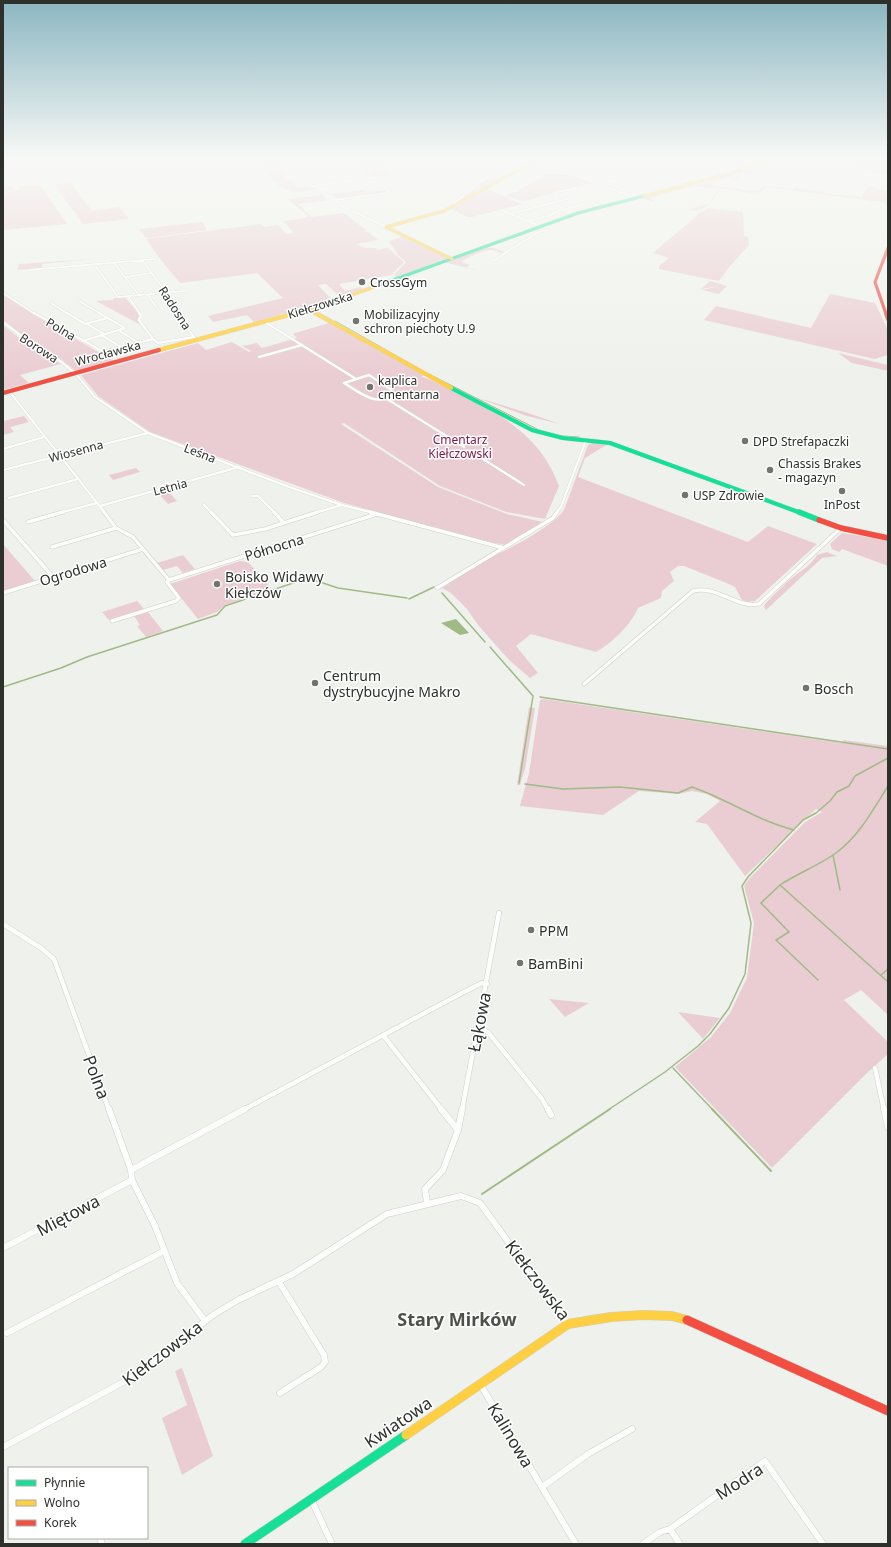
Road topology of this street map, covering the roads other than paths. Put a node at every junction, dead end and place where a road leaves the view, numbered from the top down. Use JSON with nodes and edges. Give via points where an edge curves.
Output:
{"nodes":[{"id":1,"x":398,"y":231,"type":"edge"},
{"id":2,"x":522,"y":231,"type":"edge"},
{"id":3,"x":542,"y":231,"type":"edge"},
{"id":4,"x":888,"y":248,"type":"edge"},
{"id":5,"x":155,"y":259,"type":"dead end"},
{"id":6,"x":452,"y":259,"type":"junction"},
{"id":7,"x":142,"y":260,"type":"junction"},
{"id":8,"x":493,"y":260,"type":"dead end"},
{"id":9,"x":114,"y":263,"type":"junction"},
{"id":10,"x":94,"y":264,"type":"junction"},
{"id":11,"x":29,"y":270,"type":"dead end"},
{"id":12,"x":151,"y":273,"type":"junction"},
{"id":13,"x":127,"y":277,"type":"junction"},
{"id":14,"x":185,"y":291,"type":"dead end"},
{"id":15,"x":3,"y":293,"type":"edge"},
{"id":16,"x":166,"y":293,"type":"junction"},
{"id":17,"x":139,"y":295,"type":"junction"},
{"id":18,"x":148,"y":295,"type":"junction"},
{"id":19,"x":128,"y":296,"type":"junction"},
{"id":20,"x":79,"y":301,"type":"dead end"},
{"id":21,"x":51,"y":303,"type":"dead end"},
{"id":22,"x":156,"y":307,"type":"dead end"},
{"id":23,"x":308,"y":309,"type":"junction"},
{"id":24,"x":108,"y":318,"type":"junction"},
{"id":25,"x":888,"y":319,"type":"edge"},
{"id":26,"x":3,"y":322,"type":"edge"},
{"id":27,"x":266,"y":322,"type":"dead end"},
{"id":28,"x":86,"y":324,"type":"junction"},
{"id":29,"x":118,"y":330,"type":"junction"},
{"id":30,"x":219,"y":334,"type":"joint"},
{"id":31,"x":103,"y":335,"type":"junction"},
{"id":32,"x":153,"y":339,"type":"junction"},
{"id":33,"x":82,"y":341,"type":"junction"},
{"id":34,"x":139,"y":343,"type":"junction"},
{"id":35,"x":302,"y":345,"type":"junction"},
{"id":36,"x":121,"y":348,"type":"junction"},
{"id":37,"x":104,"y":352,"type":"junction"},
{"id":38,"x":259,"y":357,"type":"dead end"},
{"id":39,"x":120,"y":361,"type":"junction"},
{"id":40,"x":75,"y":373,"type":"junction"},
{"id":41,"x":356,"y":379,"type":"junction"},
{"id":42,"x":6,"y":392,"type":"edge"},
{"id":43,"x":387,"y":398,"type":"junction"},
{"id":44,"x":148,"y":433,"type":"junction"},
{"id":45,"x":44,"y":437,"type":"junction"},
{"id":46,"x":586,"y":440,"type":"junction"},
{"id":47,"x":464,"y":447,"type":"dead end"},
{"id":48,"x":3,"y":448,"type":"edge"},
{"id":49,"x":472,"y":452,"type":"dead end"},
{"id":50,"x":60,"y":456,"type":"junction"},
{"id":51,"x":239,"y":468,"type":"junction"},
{"id":52,"x":3,"y":470,"type":"edge"},
{"id":53,"x":78,"y":479,"type":"junction"},
{"id":54,"x":524,"y":485,"type":"dead end"},
{"id":55,"x":252,"y":496,"type":"dead end"},
{"id":56,"x":8,"y":498,"type":"dead end"},
{"id":57,"x":97,"y":503,"type":"junction"},
{"id":58,"x":204,"y":505,"type":"dead end"},
{"id":59,"x":342,"y":505,"type":"junction"},
{"id":60,"x":100,"y":506,"type":"junction"},
{"id":61,"x":377,"y":514,"type":"junction"},
{"id":62,"x":3,"y":520,"type":"edge"},
{"id":63,"x":28,"y":522,"type":"dead end"},
{"id":64,"x":284,"y":523,"type":"junction"},
{"id":65,"x":116,"y":528,"type":"junction"},
{"id":66,"x":841,"y":528,"type":"junction"},
{"id":67,"x":888,"y":538,"type":"edge"},
{"id":68,"x":52,"y":547,"type":"dead end"},
{"id":69,"x":504,"y":548,"type":"junction"},
{"id":70,"x":143,"y":549,"type":"junction"},
{"id":71,"x":53,"y":577,"type":"junction"},
{"id":72,"x":169,"y":580,"type":"junction"},
{"id":73,"x":437,"y":588,"type":"dead end"},
{"id":74,"x":3,"y":593,"type":"edge"},
{"id":75,"x":112,"y":621,"type":"dead end"},
{"id":76,"x":584,"y":684,"type":"dead end"},
{"id":77,"x":499,"y":913,"type":"dead end"},
{"id":78,"x":3,"y":924,"type":"edge"},
{"id":79,"x":487,"y":984,"type":"junction"},
{"id":80,"x":478,"y":1028,"type":"junction"},
{"id":81,"x":383,"y":1035,"type":"junction"},
{"id":82,"x":875,"y":1068,"type":"dead end"},
{"id":83,"x":551,"y":1115,"type":"dead end"},
{"id":84,"x":888,"y":1127,"type":"edge"},
{"id":85,"x":458,"y":1130,"type":"junction"},
{"id":86,"x":131,"y":1170,"type":"junction"},
{"id":87,"x":132,"y":1180,"type":"junction"},
{"id":88,"x":427,"y":1203,"type":"junction"},
{"id":89,"x":3,"y":1248,"type":"edge"},
{"id":90,"x":164,"y":1251,"type":"junction"},
{"id":91,"x":278,"y":1282,"type":"junction"},
{"id":92,"x":205,"y":1321,"type":"junction"},
{"id":93,"x":568,"y":1324,"type":"junction"},
{"id":94,"x":7,"y":1333,"type":"dead end"},
{"id":95,"x":480,"y":1384,"type":"junction"},
{"id":96,"x":280,"y":1393,"type":"dead end"},
{"id":97,"x":888,"y":1411,"type":"edge"},
{"id":98,"x":632,"y":1429,"type":"dead end"},
{"id":99,"x":3,"y":1447,"type":"edge"},
{"id":100,"x":542,"y":1487,"type":"junction"},
{"id":101,"x":311,"y":1498,"type":"junction"},
{"id":102,"x":670,"y":1529,"type":"junction"},
{"id":103,"x":256,"y":1541,"type":"edge"},
{"id":104,"x":245,"y":1544,"type":"edge"},
{"id":105,"x":332,"y":1544,"type":"edge"},
{"id":106,"x":576,"y":1544,"type":"edge"},
{"id":107,"x":643,"y":1544,"type":"edge"},
{"id":108,"x":680,"y":1544,"type":"edge"},
{"id":109,"x":824,"y":1544,"type":"edge"}],
"edges":[{"from":1,"to":6,"type":"street"},
{"from":2,"to":6,"type":"street","name":"Kiełczowska"},
{"from":3,"to":8,"type":"street"},
{"from":4,"to":25,"type":"street","via":[[875,282]]},
{"from":5,"to":7,"type":"street"},
{"from":6,"to":23,"type":"street","name":"Kiełczowska"},
{"from":7,"to":9,"type":"street"},
{"from":7,"to":12,"type":"street","name":"Radosna"},
{"from":9,"to":10,"type":"street"},
{"from":9,"to":13,"type":"street","via":[[123,276]]},
{"from":10,"to":11,"type":"street"},
{"from":10,"to":19,"type":"street","via":[[118,297]]},
{"from":12,"to":13,"type":"street"},
{"from":12,"to":16,"type":"street","name":"Radosna"},
{"from":13,"to":17,"type":"street"},
{"from":14,"to":16,"type":"street"},
{"from":15,"to":33,"type":"street","name":"Polna"},
{"from":16,"to":18,"type":"street"},
{"from":16,"to":32,"type":"street","name":"Radosna","via":[[179,310],[176,314],[194,336],[158,343]]},
{"from":17,"to":18,"type":"street"},
{"from":17,"to":19,"type":"street"},
{"from":18,"to":22,"type":"street"},
{"from":19,"to":32,"type":"street","via":[[141,315],[139,320]]},
{"from":20,"to":24,"type":"street"},
{"from":21,"to":28,"type":"street"},
{"from":23,"to":30,"type":"street","name":"Kiełczowska"},
{"from":23,"to":46,"type":"street","via":[[423,374],[528,428],[551,435]]},
{"from":24,"to":28,"type":"street"},
{"from":24,"to":29,"type":"street","via":[[125,328]]},
{"from":26,"to":40,"type":"street","name":"Borowa"},
{"from":27,"to":35,"type":"street"},
{"from":28,"to":31,"type":"street"},
{"from":29,"to":31,"type":"street"},
{"from":29,"to":34,"type":"street"},
{"from":30,"to":39,"type":"street","name":"Wrocławska"},
{"from":31,"to":33,"type":"street"},
{"from":31,"to":36,"type":"street"},
{"from":32,"to":34,"type":"street"},
{"from":33,"to":37,"type":"street","name":"Polna"},
{"from":34,"to":36,"type":"street"},
{"from":35,"to":38,"type":"street"},
{"from":35,"to":41,"type":"street"},
{"from":36,"to":37,"type":"street"},
{"from":37,"to":39,"type":"street","name":"Polna"},
{"from":39,"to":40,"type":"street","name":"Wrocławska"},
{"from":40,"to":42,"type":"street","name":"Wrocławska"},
{"from":40,"to":44,"type":"street","name":"Leśna","via":[[95,397]]},
{"from":41,"to":43,"type":"street","via":[[369,376],[390,389],[393,394]]},
{"from":41,"to":43,"type":"street","via":[[344,383],[374,400]]},
{"from":42,"to":45,"type":"street"},
{"from":43,"to":47,"type":"street"},
{"from":44,"to":50,"type":"street","name":"Wiosenna"},
{"from":44,"to":51,"type":"street","name":"Leśna"},
{"from":45,"to":48,"type":"street"},
{"from":45,"to":50,"type":"street"},
{"from":46,"to":66,"type":"street","via":[[617,446]]},
{"from":46,"to":69,"type":"street","via":[[558,513],[546,524]]},
{"from":49,"to":54,"type":"street"},
{"from":50,"to":52,"type":"street","name":"Wiosenna"},
{"from":50,"to":53,"type":"street"},
{"from":51,"to":59,"type":"street","name":"Leśna"},
{"from":51,"to":60,"type":"street","name":"Letnia"},
{"from":53,"to":56,"type":"street"},
{"from":53,"to":57,"type":"street"},
{"from":55,"to":64,"type":"street","via":[[258,496]]},
{"from":57,"to":60,"type":"street"},
{"from":57,"to":63,"type":"street"},
{"from":58,"to":64,"type":"street","via":[[233,535]]},
{"from":59,"to":61,"type":"street","name":"Leśna"},
{"from":59,"to":64,"type":"street"},
{"from":60,"to":65,"type":"street"},
{"from":61,"to":69,"type":"street","name":"Leśna"},
{"from":61,"to":72,"type":"street","name":"Północna"},
{"from":62,"to":71,"type":"street"},
{"from":65,"to":68,"type":"street","name":"Ogrodowa"},
{"from":65,"to":70,"type":"street","via":[[133,537]]},
{"from":66,"to":67,"type":"street"},
{"from":66,"to":76,"type":"street","via":[[759,604],[747,605],[705,589],[693,591]]},
{"from":69,"to":73,"type":"street"},
{"from":70,"to":71,"type":"street","name":"Ogrodowa"},
{"from":70,"to":72,"type":"street"},
{"from":71,"to":74,"type":"street","name":"Ogrodowa"},
{"from":72,"to":75,"type":"street","via":[[167,582],[179,598],[176,601]]},
{"from":77,"to":79,"type":"street","name":"Łąkowa"},
{"from":78,"to":86,"type":"street","name":"Polna","via":[[54,959]]},
{"from":79,"to":80,"type":"street","name":"Łąkowa"},
{"from":79,"to":81,"type":"street","via":[[482,983],[467,990]]},
{"from":80,"to":83,"type":"street","via":[[488,1032],[542,1099]]},
{"from":80,"to":85,"type":"street","name":"Łąkowa"},
{"from":81,"to":85,"type":"street"},
{"from":81,"to":86,"type":"street"},
{"from":82,"to":84,"type":"street"},
{"from":85,"to":88,"type":"street","name":"Łąkowa","via":[[443,1170],[425,1189]]},
{"from":86,"to":87,"type":"street","name":"Polna"},
{"from":87,"to":89,"type":"street","name":"Miętowa"},
{"from":87,"to":90,"type":"street","name":"Polna","via":[[155,1226]]},
{"from":88,"to":91,"type":"street","name":"Kiełczowska","via":[[380,1219]]},
{"from":88,"to":93,"type":"street","name":"Kiełczowska","via":[[461,1196],[480,1204]]},
{"from":90,"to":92,"type":"street","name":"Polna","via":[[177,1283]]},
{"from":90,"to":94,"type":"street"},
{"from":91,"to":92,"type":"street","name":"Kiełczowska","via":[[238,1300]]},
{"from":91,"to":96,"type":"street","via":[[324,1355],[325,1362]]},
{"from":92,"to":99,"type":"street","name":"Kiełczowska","via":[[140,1373]]},
{"from":93,"to":95,"type":"street","name":"Kwiatowa"},
{"from":93,"to":97,"type":"street","name":"Kiełczowska","via":[[648,1315],[685,1319]]},
{"from":95,"to":100,"type":"street","name":"Kalinowa"},
{"from":95,"to":101,"type":"street","name":"Kwiatowa"},
{"from":98,"to":100,"type":"street","via":[[588,1454]]},
{"from":100,"to":106,"type":"street","name":"Kalinowa"},
{"from":101,"to":103,"type":"street","name":"Kwiatowa"},
{"from":101,"to":105,"type":"street"},
{"from":102,"to":107,"type":"street","via":[[660,1532]]},
{"from":102,"to":108,"type":"street"},
{"from":102,"to":109,"type":"street","name":"Modra","via":[[765,1461]]},
{"from":103,"to":104,"type":"street","name":"Kwiatowa"}]}
